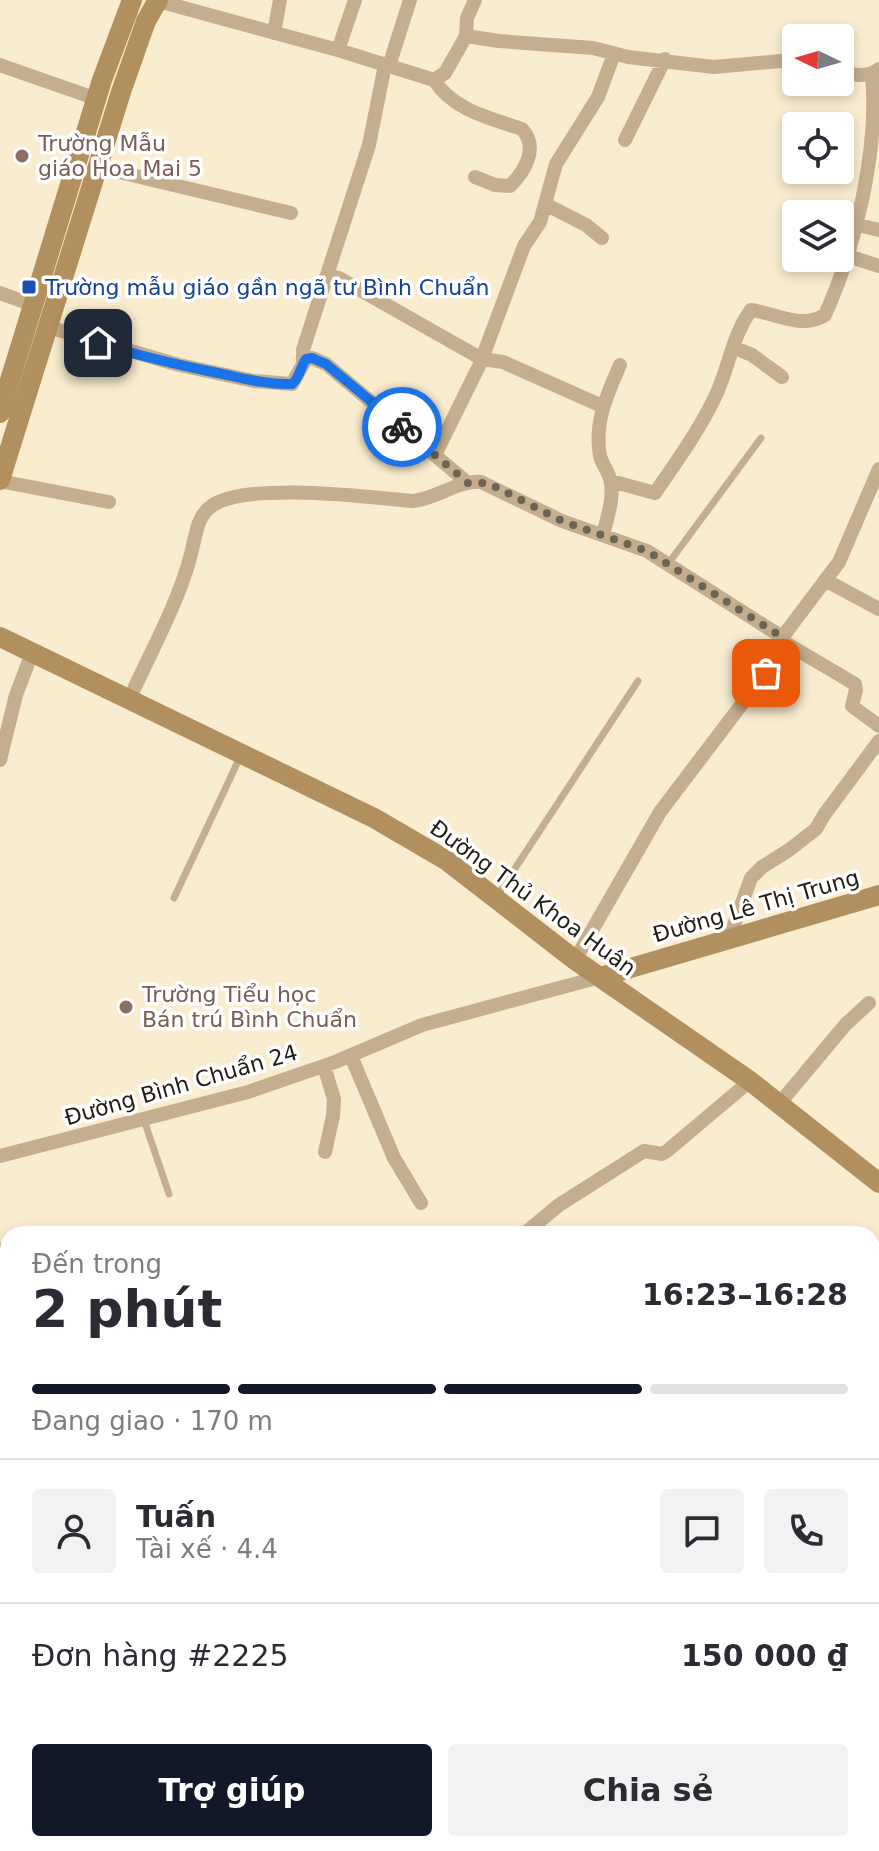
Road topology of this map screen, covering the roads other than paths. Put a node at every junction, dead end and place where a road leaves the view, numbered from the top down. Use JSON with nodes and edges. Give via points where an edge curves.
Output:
{"nodes":[{"id":1,"x":132,"y":0,"type":"edge"},
{"id":2,"x":280,"y":0,"type":"edge"},
{"id":3,"x":355,"y":0,"type":"edge"},
{"id":4,"x":410,"y":0,"type":"edge"},
{"id":5,"x":475,"y":0,"type":"edge"},
{"id":6,"x":158,"y":1,"type":"edge"},
{"id":7,"x":274,"y":33,"type":"junction"},
{"id":8,"x":466,"y":36,"type":"junction"},
{"id":9,"x":338,"y":50,"type":"junction"},
{"id":10,"x":614,"y":54,"type":"junction"},
{"id":11,"x":665,"y":59,"type":"junction"},
{"id":12,"x":782,"y":61,"type":"edge"},
{"id":13,"x":0,"y":65,"type":"edge"},
{"id":14,"x":387,"y":65,"type":"junction"},
{"id":15,"x":875,"y":72,"type":"edge"},
{"id":16,"x":854,"y":75,"type":"edge"},
{"id":17,"x":434,"y":80,"type":"junction"},
{"id":18,"x":106,"y":103,"type":"junction"},
{"id":19,"x":625,"y":140,"type":"dead end"},
{"id":20,"x":98,"y":167,"type":"junction"},
{"id":21,"x":475,"y":177,"type":"dead end"},
{"id":22,"x":875,"y":179,"type":"edge"},
{"id":23,"x":545,"y":204,"type":"junction"},
{"id":24,"x":291,"y":213,"type":"dead end"},
{"id":25,"x":858,"y":225,"type":"junction"},
{"id":26,"x":879,"y":230,"type":"edge"},
{"id":27,"x":854,"y":237,"type":"edge"},
{"id":28,"x":602,"y":238,"type":"dead end"},
{"id":29,"x":854,"y":258,"type":"edge"},
{"id":30,"x":879,"y":266,"type":"edge"},
{"id":31,"x":842,"y":272,"type":"edge"},
{"id":32,"x":327,"y":275,"type":"junction"},
{"id":33,"x":0,"y":293,"type":"edge"},
{"id":34,"x":33,"y":305,"type":"junction"},
{"id":35,"x":48,"y":327,"type":"junction"},
{"id":36,"x":733,"y":347,"type":"junction"},
{"id":37,"x":482,"y":359,"type":"junction"},
{"id":38,"x":303,"y":363,"type":"junction"},
{"id":39,"x":620,"y":365,"type":"dead end"},
{"id":40,"x":782,"y":377,"type":"dead end"},
{"id":41,"x":1,"y":406,"type":"edge"},
{"id":42,"x":602,"y":406,"type":"junction"},
{"id":43,"x":761,"y":438,"type":"dead end"},
{"id":44,"x":435,"y":455,"type":"junction"},
{"id":45,"x":879,"y":469,"type":"edge"},
{"id":46,"x":0,"y":481,"type":"edge"},
{"id":47,"x":611,"y":481,"type":"junction"},
{"id":48,"x":468,"y":483,"type":"junction"},
{"id":49,"x":109,"y":502,"type":"dead end"},
{"id":50,"x":603,"y":535,"type":"junction"},
{"id":51,"x":668,"y":564,"type":"junction"},
{"id":52,"x":825,"y":580,"type":"junction"},
{"id":53,"x":879,"y":609,"type":"edge"},
{"id":54,"x":0,"y":637,"type":"edge"},
{"id":55,"x":782,"y":640,"type":"junction"},
{"id":56,"x":32,"y":653,"type":"junction"},
{"id":57,"x":638,"y":681,"type":"dead end"},
{"id":58,"x":129,"y":700,"type":"junction"},
{"id":59,"x":879,"y":726,"type":"edge"},
{"id":60,"x":879,"y":741,"type":"edge"},
{"id":61,"x":241,"y":754,"type":"junction"},
{"id":62,"x":0,"y":760,"type":"edge"},
{"id":63,"x":879,"y":895,"type":"edge"},
{"id":64,"x":174,"y":898,"type":"dead end"},
{"id":65,"x":495,"y":898,"type":"junction"},
{"id":66,"x":729,"y":939,"type":"junction"},
{"id":67,"x":575,"y":960,"type":"junction"},
{"id":68,"x":600,"y":977,"type":"junction"},
{"id":69,"x":874,"y":1006,"type":"edge"},
{"id":70,"x":351,"y":1056,"type":"junction"},
{"id":71,"x":324,"y":1066,"type":"junction"},
{"id":72,"x":750,"y":1081,"type":"junction"},
{"id":73,"x":779,"y":1104,"type":"junction"},
{"id":74,"x":144,"y":1120,"type":"junction"},
{"id":75,"x":325,"y":1152,"type":"dead end"},
{"id":76,"x":0,"y":1156,"type":"edge"},
{"id":77,"x":878,"y":1182,"type":"edge"},
{"id":78,"x":169,"y":1194,"type":"dead end"},
{"id":79,"x":421,"y":1203,"type":"dead end"},
{"id":80,"x":534,"y":1226,"type":"edge"},
{"id":81,"x":0,"y":1517,"type":"edge"},
{"id":82,"x":0,"y":1567,"type":"edge"}],
"edges":[{"from":1,"to":18,"type":"main road"},
{"from":2,"to":7,"type":"street"},
{"from":3,"to":9,"type":"street"},
{"from":4,"to":14,"type":"street"},
{"from":5,"to":8,"type":"street"},
{"from":6,"to":7,"type":"street"},
{"from":6,"to":18,"type":"main road"},
{"from":7,"to":9,"type":"street"},
{"from":8,"to":10,"type":"street"},
{"from":8,"to":17,"type":"street","via":[[445,73]]},
{"from":9,"to":14,"type":"street"},
{"from":10,"to":11,"type":"street"},
{"from":10,"to":23,"type":"street","via":[[598,97],[556,164]]},
{"from":11,"to":12,"type":"street","via":[[727,67]]},
{"from":11,"to":19,"type":"street"},
{"from":13,"to":18,"type":"street"},
{"from":14,"to":17,"type":"street"},
{"from":14,"to":32,"type":"street","via":[[369,145]]},
{"from":15,"to":16,"type":"street"},
{"from":15,"to":22,"type":"street"},
{"from":17,"to":21,"type":"street","via":[[443,94],[470,111],[522,129],[528,136],[527,162],[510,186]]},
{"from":18,"to":20,"type":"main road"},
{"from":18,"to":34,"type":"main road"},
{"from":20,"to":24,"type":"street"},
{"from":20,"to":35,"type":"main road"},
{"from":22,"to":25,"type":"street"},
{"from":23,"to":28,"type":"street"},
{"from":23,"to":37,"type":"street"},
{"from":25,"to":26,"type":"street"},
{"from":25,"to":27,"type":"street"},
{"from":29,"to":30,"type":"street"},
{"from":31,"to":36,"type":"street","via":[[825,315],[794,321],[751,310]]},
{"from":32,"to":37,"type":"street"},
{"from":32,"to":38,"type":"street"},
{"from":33,"to":34,"type":"street"},
{"from":34,"to":41,"type":"main road"},
{"from":35,"to":38,"type":"street","via":[[150,358],[254,381],[292,384]]},
{"from":35,"to":46,"type":"main road"},
{"from":36,"to":40,"type":"street"},
{"from":36,"to":47,"type":"street","via":[[716,395],[655,493]]},
{"from":37,"to":42,"type":"street","via":[[503,362]]},
{"from":37,"to":44,"type":"street"},
{"from":38,"to":44,"type":"street","via":[[309,358],[326,364]]},
{"from":39,"to":42,"type":"street"},
{"from":42,"to":47,"type":"street","via":[[600,458]]},
{"from":43,"to":51,"type":"lane"},
{"from":44,"to":48,"type":"street"},
{"from":45,"to":52,"type":"street","via":[[839,562]]},
{"from":46,"to":49,"type":"street"},
{"from":47,"to":50,"type":"street"},
{"from":48,"to":50,"type":"street","via":[[488,483],[562,521]]},
{"from":48,"to":58,"type":"street","via":[[413,501],[287,494],[228,499],[212,506],[197,525],[185,575]]},
{"from":50,"to":51,"type":"street"},
{"from":51,"to":55,"type":"street"},
{"from":52,"to":53,"type":"street"},
{"from":52,"to":55,"type":"street"},
{"from":54,"to":56,"type":"main road","name":"Đường Thủ Khoa Huân"},
{"from":55,"to":59,"type":"street","via":[[855,684],[852,706]]},
{"from":55,"to":67,"type":"street","via":[[777,660],[660,812]]},
{"from":56,"to":58,"type":"main road","name":"Đường Thủ Khoa Huân"},
{"from":56,"to":62,"type":"street"},
{"from":57,"to":65,"type":"lane"},
{"from":58,"to":61,"type":"main road","name":"Đường Thủ Khoa Huân"},
{"from":60,"to":66,"type":"street","via":[[816,829],[751,878]]},
{"from":61,"to":64,"type":"lane"},
{"from":61,"to":65,"type":"main road","name":"Đường Thủ Khoa Huân","via":[[374,818],[446,860]]},
{"from":63,"to":66,"type":"main road","name":"Đường Lê Thị Trung"},
{"from":65,"to":67,"type":"main road","name":"Đường Thủ Khoa Huân"},
{"from":66,"to":68,"type":"main road","name":"Đường Lê Thị Trung"},
{"from":67,"to":68,"type":"main road","name":"Đường Thủ Khoa Huân"},
{"from":68,"to":70,"type":"street","name":"Đường Bình Chuẩn 24","via":[[422,1025]]},
{"from":68,"to":72,"type":"main road","name":"Đường Thủ Khoa Huân"},
{"from":69,"to":73,"type":"street","via":[[846,1024]]},
{"from":70,"to":71,"type":"street","name":"Đường Bình Chuẩn 24"},
{"from":70,"to":79,"type":"street","via":[[394,1158]]},
{"from":71,"to":74,"type":"street","name":"Đường Bình Chuẩn 24"},
{"from":71,"to":75,"type":"street","via":[[334,1099]]},
{"from":72,"to":73,"type":"main road","name":"Đường Thủ Khoa Huân"},
{"from":72,"to":80,"type":"street","via":[[667,1151],[644,1151]]},
{"from":73,"to":77,"type":"main road","name":"Đường Thủ Khoa Huân"},
{"from":74,"to":76,"type":"street","name":"Đường Bình Chuẩn 24"},
{"from":74,"to":78,"type":"lane"},
{"from":81,"to":82,"type":"street"}]}
